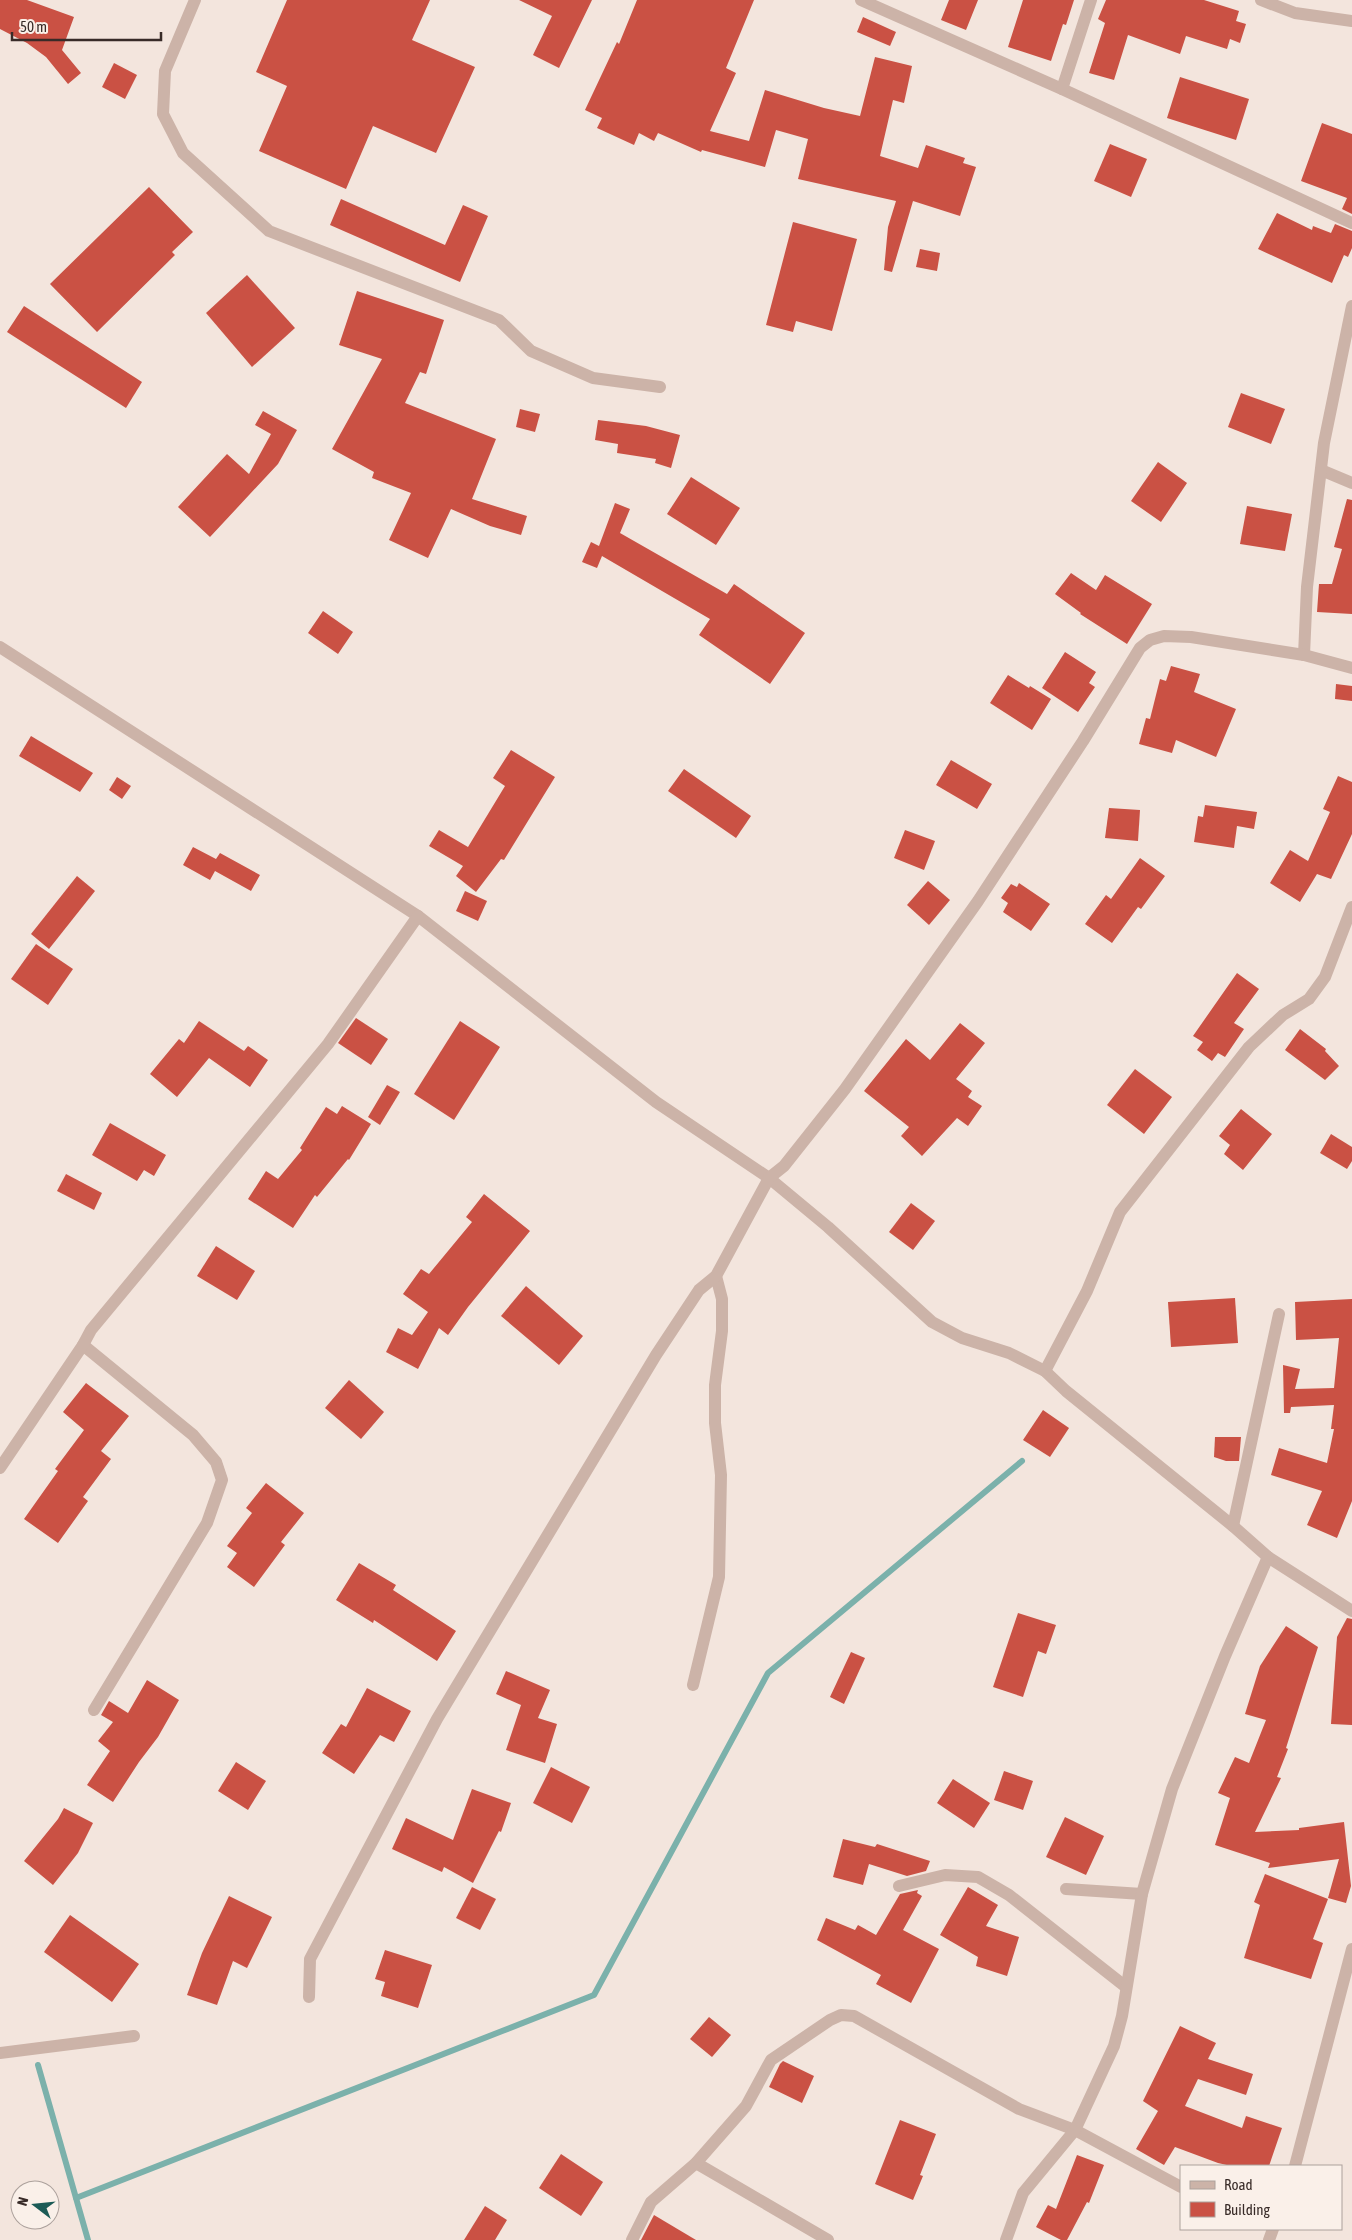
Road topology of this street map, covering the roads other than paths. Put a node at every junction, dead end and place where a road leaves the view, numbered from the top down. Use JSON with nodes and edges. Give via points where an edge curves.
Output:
{"nodes":[{"id":1,"x":195,"y":0,"type":"edge"},
{"id":2,"x":861,"y":0,"type":"edge"},
{"id":3,"x":1090,"y":0,"type":"edge"},
{"id":4,"x":1262,"y":0,"type":"edge"},
{"id":5,"x":1352,"y":21,"type":"edge"},
{"id":6,"x":1062,"y":89,"type":"junction"},
{"id":7,"x":1352,"y":223,"type":"edge"},
{"id":8,"x":1352,"y":306,"type":"edge"},
{"id":9,"x":660,"y":387,"type":"dead end"},
{"id":10,"x":1321,"y":470,"type":"junction"},
{"id":11,"x":1352,"y":483,"type":"edge"},
{"id":12,"x":0,"y":647,"type":"edge"},
{"id":13,"x":1304,"y":655,"type":"junction"},
{"id":14,"x":1352,"y":668,"type":"edge"},
{"id":15,"x":1352,"y":907,"type":"edge"},
{"id":16,"x":418,"y":916,"type":"junction"},
{"id":17,"x":769,"y":1178,"type":"junction"},
{"id":18,"x":716,"y":1276,"type":"junction"},
{"id":19,"x":1279,"y":1314,"type":"dead end"},
{"id":20,"x":83,"y":1346,"type":"junction"},
{"id":21,"x":1045,"y":1371,"type":"junction"},
{"id":22,"x":0,"y":1468,"type":"edge"},
{"id":23,"x":1233,"y":1526,"type":"junction"},
{"id":24,"x":1268,"y":1557,"type":"junction"},
{"id":25,"x":1352,"y":1611,"type":"edge"},
{"id":26,"x":693,"y":1685,"type":"dead end"},
{"id":27,"x":94,"y":1710,"type":"dead end"},
{"id":28,"x":899,"y":1886,"type":"dead end"},
{"id":29,"x":1066,"y":1889,"type":"dead end"},
{"id":30,"x":1142,"y":1894,"type":"junction"},
{"id":31,"x":1352,"y":1949,"type":"edge"},
{"id":32,"x":1126,"y":1987,"type":"junction"},
{"id":33,"x":309,"y":1997,"type":"dead end"},
{"id":34,"x":134,"y":2036,"type":"dead end"},
{"id":35,"x":0,"y":2053,"type":"edge"},
{"id":36,"x":1075,"y":2130,"type":"junction"},
{"id":37,"x":696,"y":2162,"type":"junction"},
{"id":38,"x":1295,"y":2165,"type":"edge"},
{"id":39,"x":1180,"y":2185,"type":"edge"},
{"id":40,"x":632,"y":2240,"type":"edge"},
{"id":41,"x":828,"y":2240,"type":"edge"},
{"id":42,"x":1006,"y":2240,"type":"edge"}],
"edges":[{"from":1,"to":9,"type":"street","via":[[165,71],[163,114],[183,153],[269,232],[498,320],[531,351],[593,378]]},
{"from":2,"to":6,"type":"street"},
{"from":3,"to":6,"type":"street"},
{"from":4,"to":5,"type":"street","via":[[1295,13]]},
{"from":6,"to":7,"type":"street"},
{"from":8,"to":10,"type":"street"},
{"from":10,"to":11,"type":"street"},
{"from":10,"to":13,"type":"street"},
{"from":12,"to":16,"type":"street"},
{"from":13,"to":14,"type":"street"},
{"from":13,"to":17,"type":"street","via":[[1191,637],[1164,636],[1150,640],[1140,648],[978,901],[845,1089],[784,1166]]},
{"from":15,"to":21,"type":"street","via":[[1325,977],[1309,998],[1283,1015],[1249,1047],[1120,1212],[1087,1291]]},
{"from":16,"to":17,"type":"street","via":[[656,1102]]},
{"from":16,"to":20,"type":"street","via":[[328,1044],[97,1322]]},
{"from":17,"to":18,"type":"street"},
{"from":17,"to":21,"type":"street","via":[[932,1322],[962,1338],[1008,1353]]},
{"from":18,"to":26,"type":"street","via":[[722,1299],[715,1404],[721,1475],[719,1577]]},
{"from":18,"to":33,"type":"street","via":[[699,1290],[656,1354],[437,1718],[310,1959]]},
{"from":19,"to":23,"type":"street"},
{"from":20,"to":22,"type":"street"},
{"from":20,"to":27,"type":"street","via":[[193,1435],[216,1462],[222,1480],[208,1523]]},
{"from":21,"to":23,"type":"street"},
{"from":23,"to":24,"type":"street"},
{"from":24,"to":25,"type":"street"},
{"from":24,"to":30,"type":"street","via":[[1172,1789]]},
{"from":28,"to":32,"type":"street","via":[[945,1875],[978,1877],[1010,1894]]},
{"from":29,"to":30,"type":"street"},
{"from":30,"to":32,"type":"street"},
{"from":31,"to":38,"type":"street"},
{"from":32,"to":36,"type":"street","via":[[1114,2046]]},
{"from":34,"to":35,"type":"street"},
{"from":36,"to":37,"type":"street","via":[[1019,2109],[854,2016],[841,2015],[771,2060],[746,2106]]},
{"from":36,"to":39,"type":"street"},
{"from":36,"to":42,"type":"street","via":[[1024,2193]]},
{"from":37,"to":40,"type":"street","via":[[652,2202]]},
{"from":37,"to":41,"type":"street"}]}
